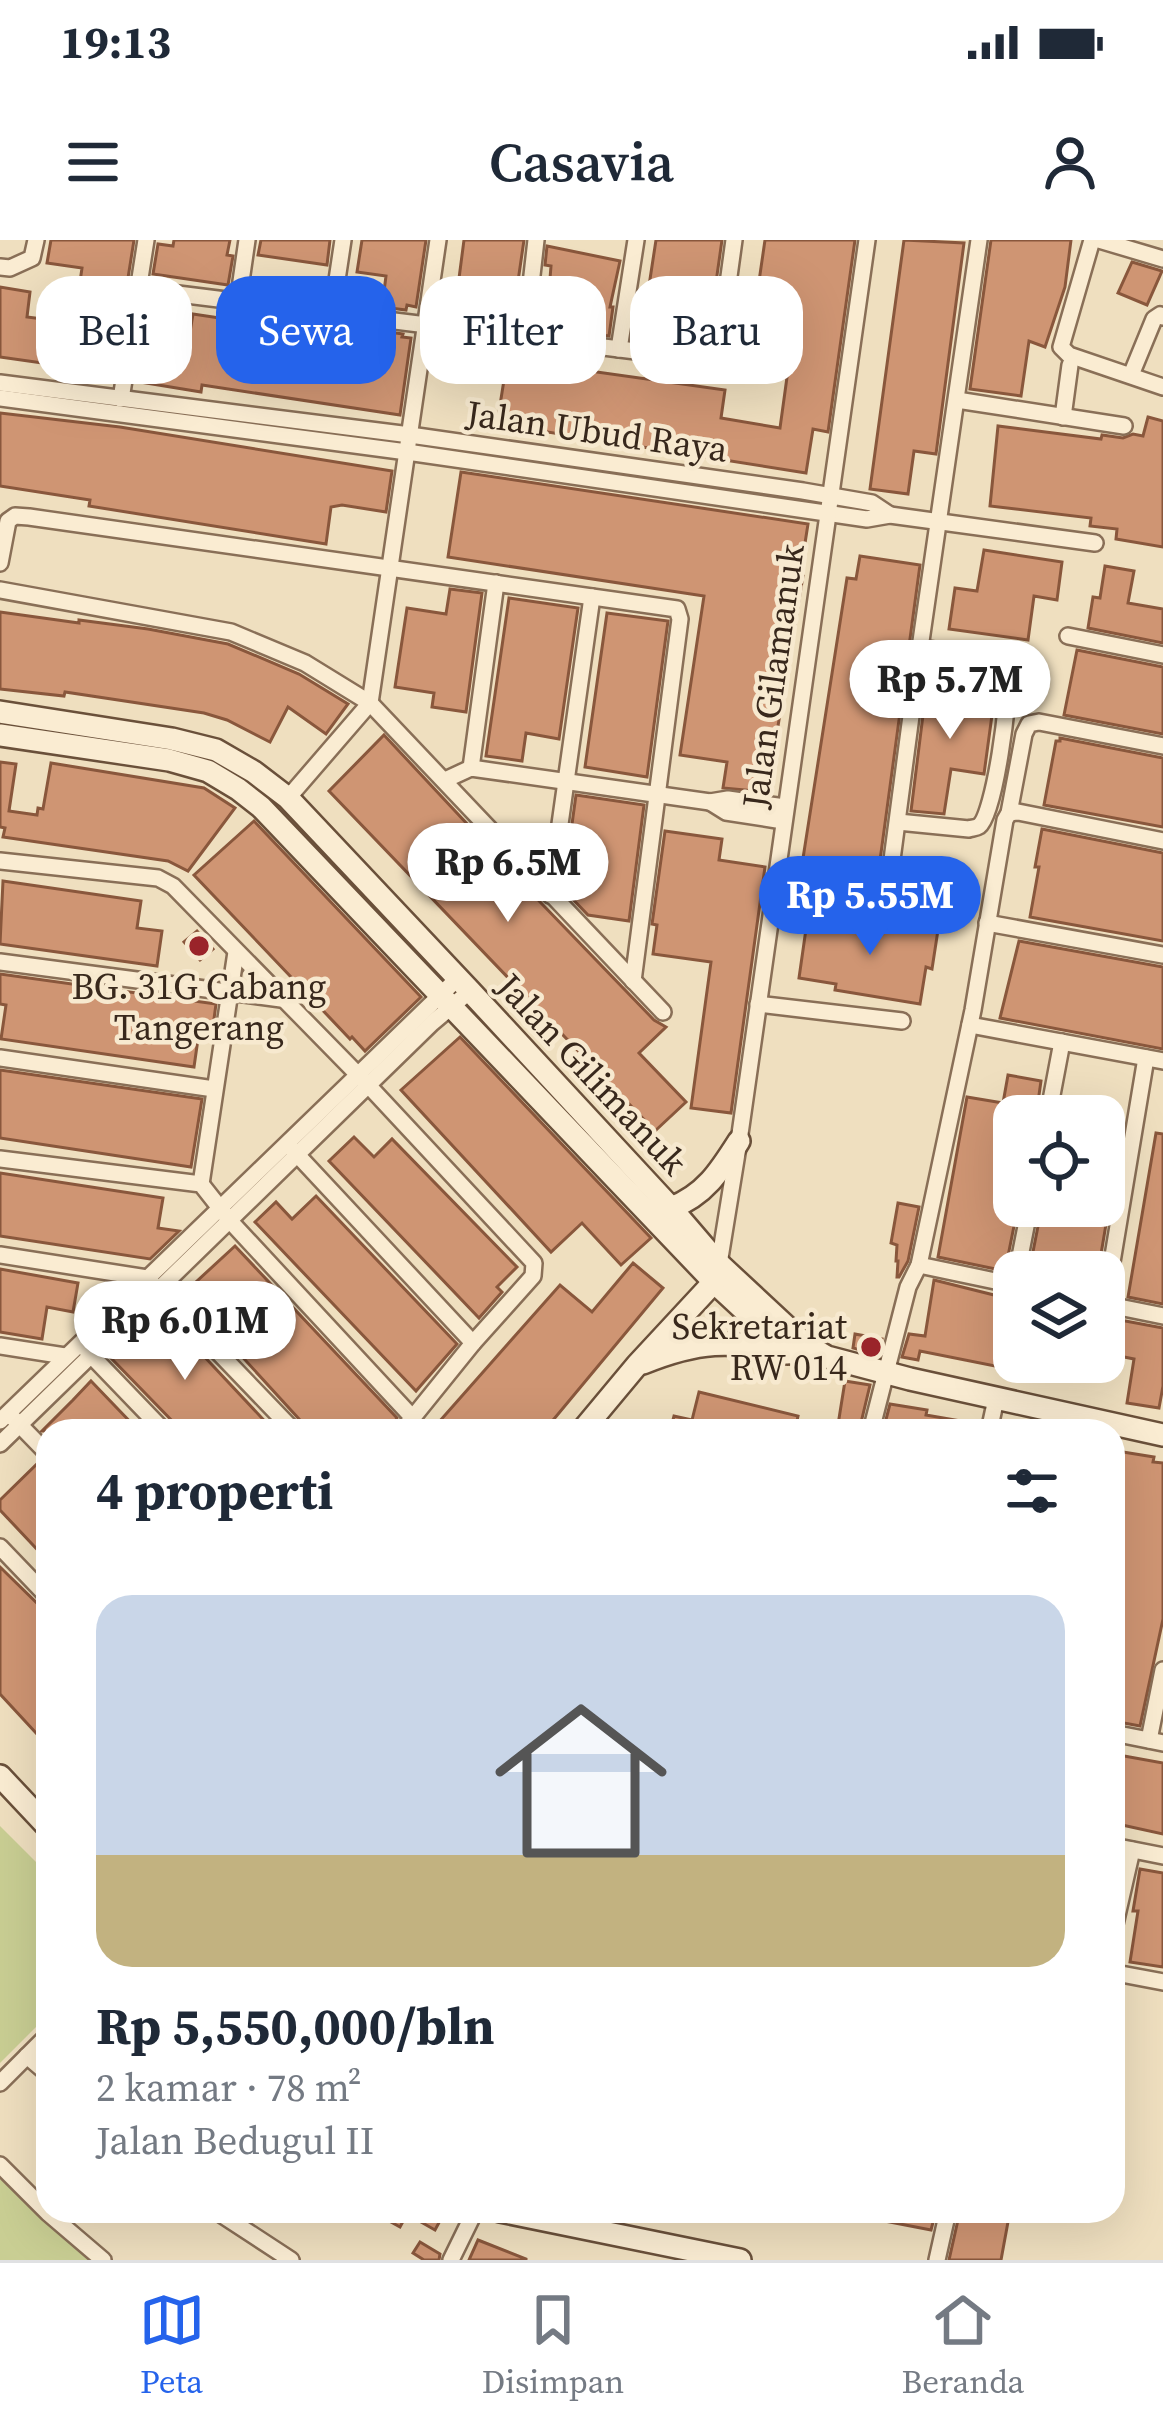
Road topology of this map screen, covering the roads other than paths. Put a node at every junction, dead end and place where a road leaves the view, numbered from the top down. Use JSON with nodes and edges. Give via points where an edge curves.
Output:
{"nodes":[{"id":1,"x":36,"y":240,"type":"edge"},
{"id":2,"x":146,"y":240,"type":"edge"},
{"id":3,"x":247,"y":240,"type":"edge"},
{"id":4,"x":343,"y":240,"type":"edge"},
{"id":5,"x":438,"y":240,"type":"edge"},
{"id":6,"x":536,"y":240,"type":"edge"},
{"id":7,"x":636,"y":240,"type":"edge"},
{"id":8,"x":734,"y":240,"type":"edge"},
{"id":9,"x":867,"y":240,"type":"edge"},
{"id":10,"x":980,"y":240,"type":"edge"},
{"id":11,"x":1096,"y":240,"type":"edge"},
{"id":12,"x":1163,"y":259,"type":"edge"},
{"id":13,"x":0,"y":267,"type":"edge"},
{"id":14,"x":140,"y":276,"type":"edge"},
{"id":15,"x":242,"y":276,"type":"edge"},
{"id":16,"x":338,"y":276,"type":"edge"},
{"id":17,"x":433,"y":276,"type":"edge"},
{"id":18,"x":532,"y":276,"type":"edge"},
{"id":19,"x":1163,"y":317,"type":"edge"},
{"id":20,"x":606,"y":347,"type":"edge"},
{"id":21,"x":619,"y":349,"type":"junction"},
{"id":22,"x":420,"y":364,"type":"edge"},
{"id":23,"x":1070,"y":364,"type":"dead end"},
{"id":24,"x":1131,"y":375,"type":"junction"},
{"id":25,"x":0,"y":383,"type":"edge"},
{"id":26,"x":123,"y":384,"type":"edge"},
{"id":27,"x":1163,"y":387,"type":"edge"},
{"id":28,"x":0,"y":398,"type":"edge"},
{"id":29,"x":121,"y":399,"type":"junction"},
{"id":30,"x":957,"y":400,"type":"junction"},
{"id":31,"x":1063,"y":417,"type":"junction"},
{"id":32,"x":1124,"y":426,"type":"dead end"},
{"id":33,"x":408,"y":443,"type":"junction"},
{"id":34,"x":829,"y":495,"type":"junction"},
{"id":35,"x":826,"y":513,"type":"junction"},
{"id":36,"x":890,"y":515,"type":"junction"},
{"id":37,"x":939,"y":521,"type":"junction"},
{"id":38,"x":1095,"y":543,"type":"dead end"},
{"id":39,"x":0,"y":563,"type":"edge"},
{"id":40,"x":390,"y":568,"type":"junction"},
{"id":41,"x":496,"y":583,"type":"junction"},
{"id":42,"x":0,"y":590,"type":"edge"},
{"id":43,"x":592,"y":597,"type":"junction"},
{"id":44,"x":1068,"y":636,"type":"dead end"},
{"id":45,"x":920,"y":648,"type":"junction"},
{"id":46,"x":1163,"y":655,"type":"edge"},
{"id":47,"x":370,"y":703,"type":"junction"},
{"id":48,"x":0,"y":712,"type":"edge"},
{"id":49,"x":0,"y":735,"type":"edge"},
{"id":50,"x":1163,"y":746,"type":"edge"},
{"id":51,"x":471,"y":768,"type":"junction"},
{"id":52,"x":445,"y":780,"type":"junction"},
{"id":53,"x":564,"y":780,"type":"junction"},
{"id":54,"x":658,"y":794,"type":"junction"},
{"id":55,"x":288,"y":798,"type":"junction"},
{"id":56,"x":1009,"y":813,"type":"junction"},
{"id":57,"x":784,"y":814,"type":"junction"},
{"id":58,"x":898,"y":822,"type":"junction"},
{"id":59,"x":1163,"y":841,"type":"edge"},
{"id":60,"x":0,"y":861,"type":"edge"},
{"id":61,"x":774,"y":889,"type":"junction"},
{"id":62,"x":550,"y":895,"type":"junction"},
{"id":63,"x":886,"y":905,"type":"junction"},
{"id":64,"x":947,"y":914,"type":"dead end"},
{"id":65,"x":987,"y":922,"type":"junction"},
{"id":66,"x":236,"y":952,"type":"junction"},
{"id":67,"x":1163,"y":956,"type":"edge"},
{"id":68,"x":0,"y":962,"type":"edge"},
{"id":69,"x":633,"y":981,"type":"junction"},
{"id":70,"x":464,"y":985,"type":"junction"},
{"id":71,"x":230,"y":993,"type":"junction"},
{"id":72,"x":281,"y":999,"type":"junction"},
{"id":73,"x":445,"y":1001,"type":"junction"},
{"id":74,"x":758,"y":1004,"type":"junction"},
{"id":75,"x":663,"y":1012,"type":"dead end"},
{"id":76,"x":902,"y":1021,"type":"dead end"},
{"id":77,"x":970,"y":1024,"type":"junction"},
{"id":78,"x":1062,"y":1042,"type":"junction"},
{"id":79,"x":0,"y":1058,"type":"edge"},
{"id":80,"x":1155,"y":1060,"type":"edge"},
{"id":81,"x":362,"y":1080,"type":"junction"},
{"id":82,"x":214,"y":1089,"type":"junction"},
{"id":83,"x":1052,"y":1095,"type":"edge"},
{"id":84,"x":739,"y":1141,"type":"junction"},
{"id":85,"x":291,"y":1149,"type":"junction"},
{"id":86,"x":0,"y":1159,"type":"edge"},
{"id":87,"x":201,"y":1184,"type":"junction"},
{"id":88,"x":219,"y":1207,"type":"junction"},
{"id":89,"x":671,"y":1208,"type":"junction"},
{"id":90,"x":231,"y":1222,"type":"junction"},
{"id":91,"x":1116,"y":1251,"type":"edge"},
{"id":92,"x":0,"y":1256,"type":"edge"},
{"id":93,"x":919,"y":1265,"type":"junction"},
{"id":94,"x":717,"y":1273,"type":"junction"},
{"id":95,"x":993,"y":1281,"type":"edge"},
{"id":96,"x":152,"y":1284,"type":"junction"},
{"id":97,"x":1125,"y":1308,"type":"edge"},
{"id":98,"x":1163,"y":1316,"type":"edge"},
{"id":99,"x":473,"y":1343,"type":"junction"},
{"id":100,"x":0,"y":1346,"type":"edge"},
{"id":101,"x":84,"y":1349,"type":"junction"},
{"id":102,"x":65,"y":1356,"type":"junction"},
{"id":103,"x":800,"y":1357,"type":"junction"},
{"id":104,"x":637,"y":1365,"type":"junction"},
{"id":105,"x":836,"y":1366,"type":"junction"},
{"id":106,"x":883,"y":1377,"type":"junction"},
{"id":107,"x":993,"y":1413,"type":"edge"},
{"id":108,"x":9,"y":1419,"type":"edge"},
{"id":109,"x":152,"y":1419,"type":"edge"},
{"id":110,"x":282,"y":1419,"type":"edge"},
{"id":111,"x":403,"y":1419,"type":"edge"},
{"id":112,"x":411,"y":1419,"type":"edge"},
{"id":113,"x":592,"y":1419,"type":"edge"},
{"id":114,"x":874,"y":1419,"type":"edge"},
{"id":115,"x":1033,"y":1419,"type":"edge"},
{"id":116,"x":1125,"y":1432,"type":"edge"},
{"id":117,"x":1125,"y":1435,"type":"edge"},
{"id":118,"x":1163,"y":1435,"type":"edge"},
{"id":119,"x":36,"y":1443,"type":"edge"},
{"id":120,"x":0,"y":1444,"type":"edge"},
{"id":121,"x":1163,"y":1446,"type":"edge"},
{"id":122,"x":0,"y":1547,"type":"edge"},
{"id":123,"x":36,"y":1584,"type":"edge"},
{"id":124,"x":1163,"y":1670,"type":"edge"},
{"id":125,"x":1125,"y":1736,"type":"edge"},
{"id":126,"x":1156,"y":1742,"type":"edge"},
{"id":127,"x":0,"y":1776,"type":"edge"},
{"id":128,"x":36,"y":1814,"type":"edge"},
{"id":129,"x":1125,"y":1849,"type":"edge"},
{"id":130,"x":1132,"y":1850,"type":"junction"},
{"id":131,"x":1163,"y":1856,"type":"edge"},
{"id":132,"x":1125,"y":1881,"type":"edge"},
{"id":133,"x":1125,"y":1976,"type":"edge"},
{"id":134,"x":1163,"y":1982,"type":"edge"},
{"id":135,"x":36,"y":2047,"type":"edge"},
{"id":136,"x":27,"y":2056,"type":"junction"},
{"id":137,"x":36,"y":2064,"type":"edge"},
{"id":138,"x":0,"y":2083,"type":"edge"},
{"id":139,"x":0,"y":2164,"type":"edge"},
{"id":140,"x":36,"y":2201,"type":"edge"},
{"id":141,"x":60,"y":2223,"type":"edge"},
{"id":142,"x":234,"y":2223,"type":"edge"},
{"id":143,"x":469,"y":2223,"type":"edge"},
{"id":144,"x":559,"y":2223,"type":"edge"},
{"id":145,"x":945,"y":2223,"type":"edge"},
{"id":146,"x":104,"y":2260,"type":"edge"},
{"id":147,"x":290,"y":2260,"type":"edge"},
{"id":148,"x":451,"y":2260,"type":"edge"},
{"id":149,"x":740,"y":2260,"type":"edge"},
{"id":150,"x":937,"y":2260,"type":"edge"}],
"edges":[{"from":1,"to":13,"type":"street","via":[[32,258]]},
{"from":2,"to":14,"type":"street"},
{"from":3,"to":15,"type":"street"},
{"from":4,"to":16,"type":"street"},
{"from":5,"to":17,"type":"street"},
{"from":6,"to":18,"type":"street"},
{"from":7,"to":21,"type":"street"},
{"from":8,"to":21,"type":"street","via":[[717,357]]},
{"from":9,"to":34,"type":"street","name":"Jalan Gilamanuk"},
{"from":10,"to":30,"type":"street"},
{"from":11,"to":12,"type":"street"},
{"from":11,"to":24,"type":"street","via":[[1061,347]]},
{"from":19,"to":24,"type":"street","via":[[1154,319]]},
{"from":20,"to":21,"type":"street"},
{"from":22,"to":33,"type":"street"},
{"from":23,"to":31,"type":"street"},
{"from":24,"to":27,"type":"street"},
{"from":25,"to":29,"type":"street","name":"Jalan Ubud Raya"},
{"from":26,"to":29,"type":"street"},
{"from":28,"to":33,"type":"street","name":"Jalan Ubud Raya"},
{"from":29,"to":33,"type":"street","name":"Jalan Ubud Raya"},
{"from":30,"to":31,"type":"street"},
{"from":30,"to":37,"type":"street"},
{"from":31,"to":32,"type":"street"},
{"from":33,"to":34,"type":"street","name":"Jalan Ubud Raya"},
{"from":33,"to":35,"type":"street","name":"Jalan Ubud Raya"},
{"from":33,"to":40,"type":"street"},
{"from":34,"to":35,"type":"street","name":"Jalan Gilamanuk"},
{"from":34,"to":36,"type":"street","name":"Jalan Ubud Raya","via":[[872,502]]},
{"from":35,"to":36,"type":"street","name":"Jalan Ubud Raya"},
{"from":35,"to":57,"type":"street","name":"Jalan Gilamanuk"},
{"from":36,"to":37,"type":"street"},
{"from":37,"to":38,"type":"street"},
{"from":37,"to":45,"type":"street"},
{"from":39,"to":40,"type":"street","via":[[15,516]]},
{"from":40,"to":41,"type":"street"},
{"from":40,"to":47,"type":"street"},
{"from":41,"to":43,"type":"street"},
{"from":41,"to":51,"type":"street"},
{"from":42,"to":47,"type":"street","via":[[231,632],[305,662]]},
{"from":43,"to":53,"type":"street"},
{"from":43,"to":54,"type":"street","via":[[680,613]]},
{"from":44,"to":46,"type":"street"},
{"from":45,"to":58,"type":"street"},
{"from":45,"to":58,"type":"street","via":[[1000,663],[1008,672],[1006,711],[978,827]]},
{"from":47,"to":52,"type":"street"},
{"from":47,"to":55,"type":"street"},
{"from":48,"to":55,"type":"street","name":"Jalan Gilimanuk","via":[[216,750]]},
{"from":49,"to":73,"type":"street","name":"Jalan Gilimanuk","via":[[208,771],[261,807]]},
{"from":50,"to":56,"type":"street","via":[[1029,724]]},
{"from":51,"to":52,"type":"street"},
{"from":51,"to":53,"type":"street"},
{"from":52,"to":62,"type":"street"},
{"from":53,"to":54,"type":"street"},
{"from":53,"to":62,"type":"street"},
{"from":54,"to":57,"type":"street","via":[[726,812]]},
{"from":54,"to":69,"type":"street"},
{"from":55,"to":70,"type":"street","name":"Jalan Gilimanuk"},
{"from":56,"to":59,"type":"street"},
{"from":56,"to":65,"type":"street"},
{"from":57,"to":61,"type":"street","name":"Jalan Gilamanuk"},
{"from":58,"to":63,"type":"street"},
{"from":60,"to":66,"type":"street","via":[[158,878]]},
{"from":61,"to":63,"type":"street"},
{"from":61,"to":74,"type":"street","name":"Jalan Gilamanuk"},
{"from":62,"to":69,"type":"street"},
{"from":63,"to":64,"type":"street"},
{"from":65,"to":67,"type":"street"},
{"from":65,"to":77,"type":"street"},
{"from":66,"to":71,"type":"street"},
{"from":66,"to":72,"type":"street"},
{"from":68,"to":71,"type":"street"},
{"from":69,"to":75,"type":"street"},
{"from":70,"to":73,"type":"street"},
{"from":70,"to":89,"type":"street","name":"Jalan Gilimanuk"},
{"from":71,"to":72,"type":"street"},
{"from":71,"to":82,"type":"street"},
{"from":72,"to":81,"type":"street"},
{"from":73,"to":81,"type":"street","via":[[432,1023]]},
{"from":73,"to":94,"type":"street","name":"Jalan Gilimanuk"},
{"from":74,"to":76,"type":"street"},
{"from":74,"to":84,"type":"street","name":"Jalan Gilamanuk"},
{"from":77,"to":78,"type":"street"},
{"from":77,"to":93,"type":"street"},
{"from":78,"to":80,"type":"street"},
{"from":78,"to":83,"type":"street"},
{"from":79,"to":82,"type":"street"},
{"from":80,"to":91,"type":"street"},
{"from":81,"to":85,"type":"street"},
{"from":81,"to":99,"type":"street","via":[[534,1263],[533,1276]]},
{"from":82,"to":87,"type":"street"},
{"from":84,"to":89,"type":"street","via":[[705,1189]]},
{"from":84,"to":94,"type":"street","name":"Jalan Gilamanuk"},
{"from":85,"to":88,"type":"street"},
{"from":85,"to":90,"type":"street"},
{"from":85,"to":99,"type":"street"},
{"from":86,"to":87,"type":"street"},
{"from":87,"to":88,"type":"street"},
{"from":88,"to":90,"type":"street"},
{"from":88,"to":96,"type":"street"},
{"from":89,"to":94,"type":"street","name":"Jalan Gilimanuk"},
{"from":90,"to":96,"type":"street"},
{"from":90,"to":111,"type":"street"},
{"from":92,"to":96,"type":"street"},
{"from":93,"to":95,"type":"street"},
{"from":93,"to":106,"type":"street"},
{"from":94,"to":103,"type":"street","name":"Jalan Gilimanuk"},
{"from":94,"to":104,"type":"street"},
{"from":94,"to":105,"type":"street","name":"Jalan Gilimanuk"},
{"from":96,"to":101,"type":"street"},
{"from":96,"to":110,"type":"street"},
{"from":97,"to":98,"type":"street"},
{"from":99,"to":112,"type":"street"},
{"from":100,"to":102,"type":"street"},
{"from":101,"to":102,"type":"street"},
{"from":101,"to":108,"type":"street"},
{"from":101,"to":109,"type":"street"},
{"from":102,"to":108,"type":"street"},
{"from":103,"to":104,"type":"street","via":[[716,1342]]},
{"from":103,"to":105,"type":"street","name":"Jalan Gilimanuk"},
{"from":104,"to":113,"type":"street"},
{"from":105,"to":106,"type":"street","name":"Jalan Gilimanuk"},
{"from":106,"to":107,"type":"street","name":"Jalan Gilimanuk"},
{"from":106,"to":114,"type":"street"},
{"from":107,"to":115,"type":"street","name":"Jalan Gilimanuk"},
{"from":108,"to":119,"type":"street"},
{"from":108,"to":120,"type":"street"},
{"from":116,"to":118,"type":"street"},
{"from":117,"to":121,"type":"street"},
{"from":122,"to":123,"type":"street"},
{"from":124,"to":126,"type":"street"},
{"from":125,"to":126,"type":"street"},
{"from":127,"to":128,"type":"street"},
{"from":129,"to":130,"type":"street"},
{"from":130,"to":131,"type":"street"},
{"from":130,"to":132,"type":"street"},
{"from":133,"to":134,"type":"street"},
{"from":135,"to":136,"type":"street"},
{"from":136,"to":137,"type":"street"},
{"from":136,"to":138,"type":"street"},
{"from":139,"to":140,"type":"street"},
{"from":141,"to":146,"type":"street"},
{"from":142,"to":147,"type":"street"},
{"from":143,"to":148,"type":"street"},
{"from":144,"to":149,"type":"street"},
{"from":145,"to":150,"type":"street"}]}
